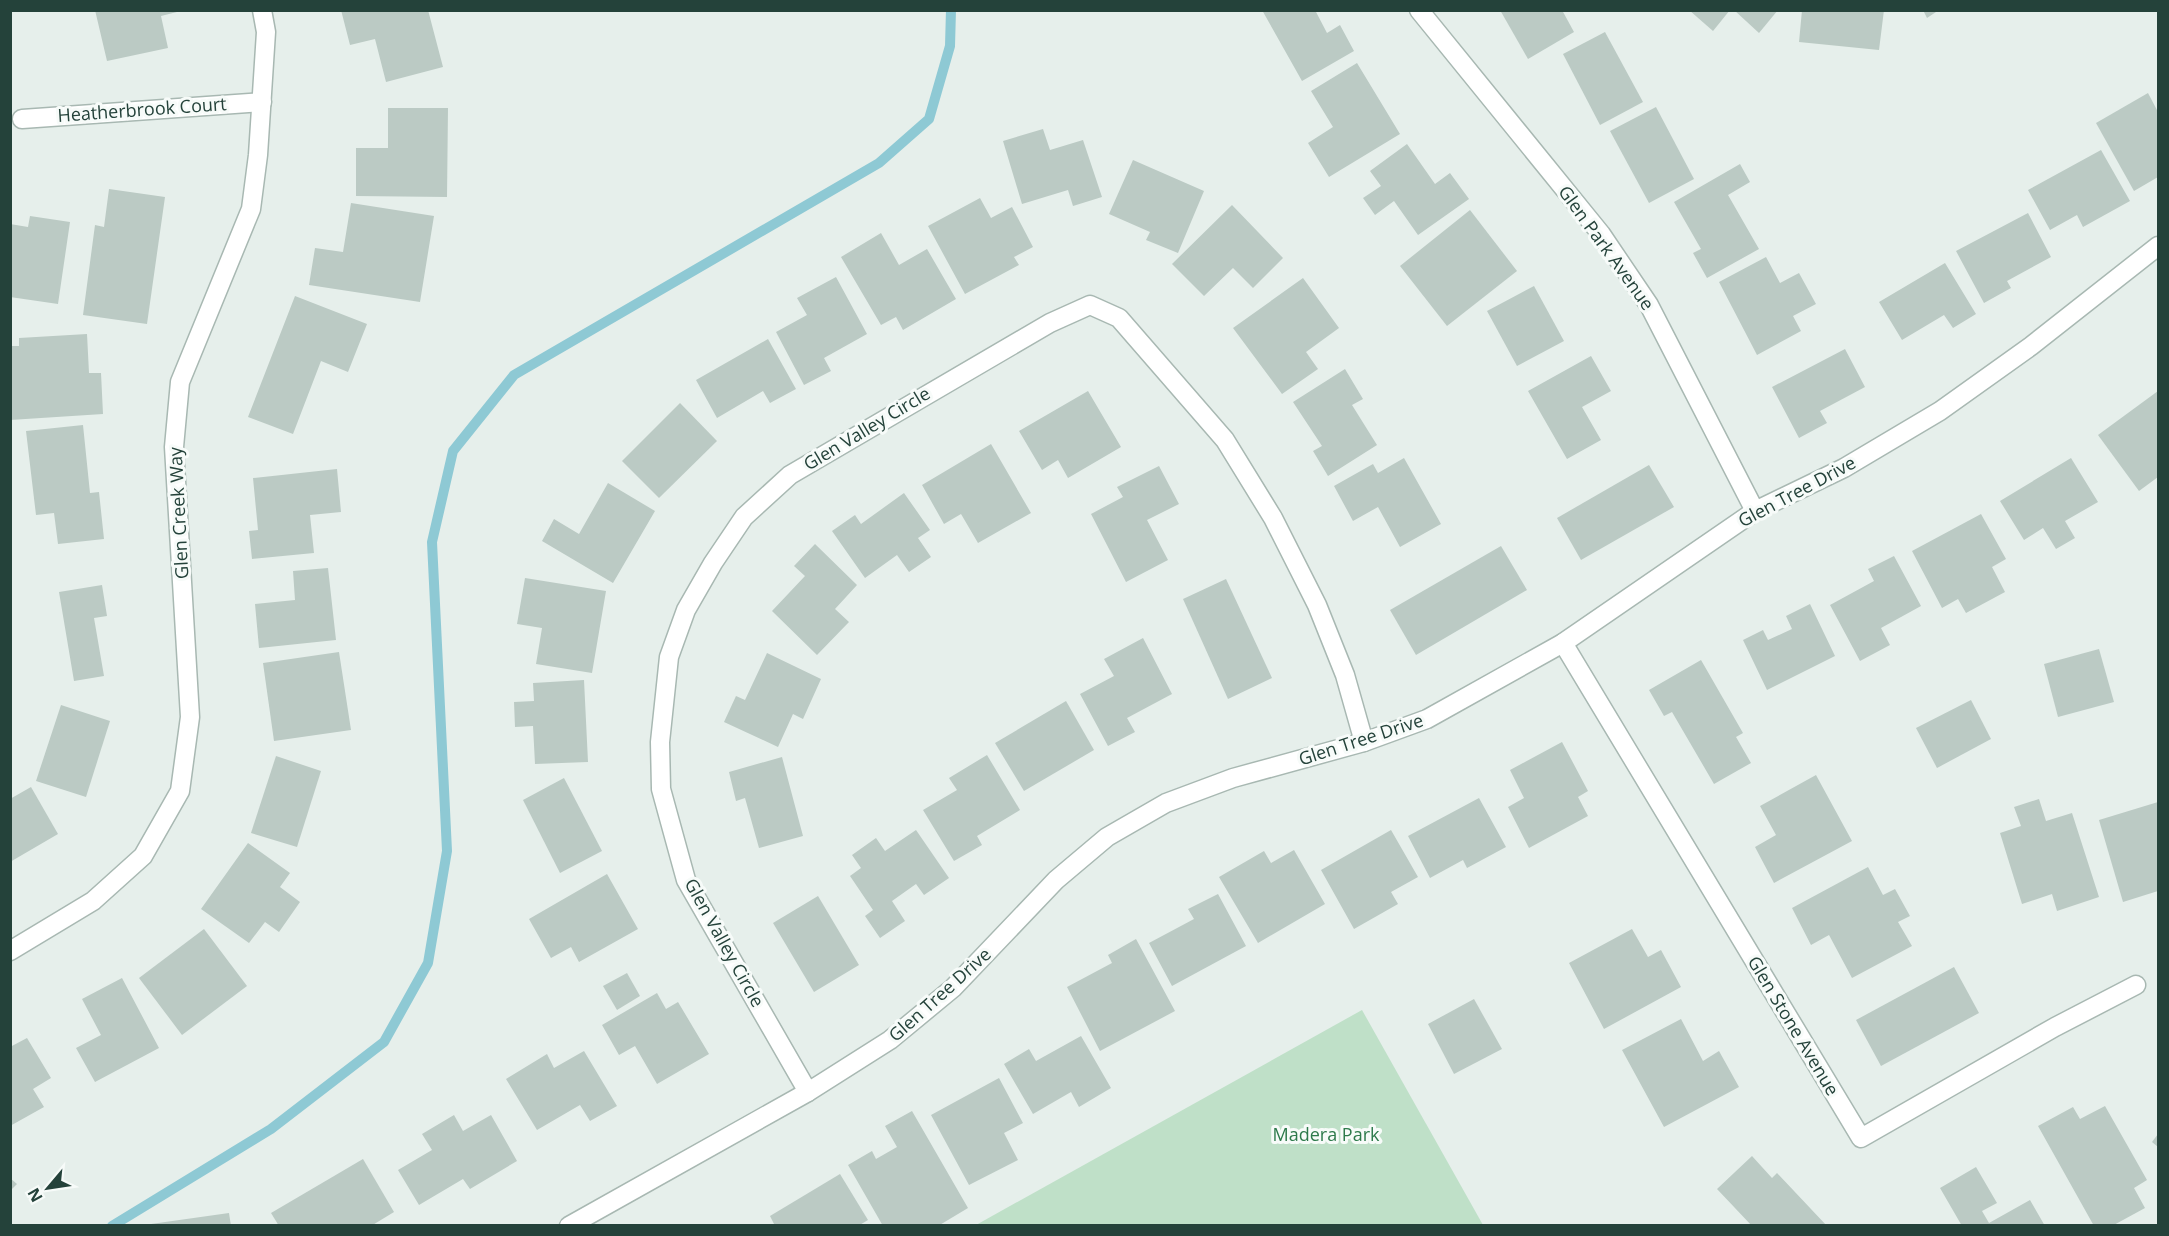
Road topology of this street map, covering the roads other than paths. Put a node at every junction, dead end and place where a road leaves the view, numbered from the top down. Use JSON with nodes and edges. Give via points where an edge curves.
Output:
{"nodes":[{"id":1,"x":262,"y":10,"type":"edge"},
{"id":2,"x":1419,"y":10,"type":"edge"},
{"id":3,"x":262,"y":102,"type":"junction"},
{"id":4,"x":22,"y":119,"type":"dead end"},
{"id":5,"x":2158,"y":246,"type":"edge"},
{"id":6,"x":1755,"y":512,"type":"junction"},
{"id":7,"x":1563,"y":644,"type":"junction"},
{"id":8,"x":1364,"y":742,"type":"junction"},
{"id":9,"x":10,"y":951,"type":"edge"},
{"id":10,"x":2136,"y":984,"type":"dead end"},
{"id":11,"x":808,"y":1092,"type":"junction"},
{"id":12,"x":569,"y":1226,"type":"edge"}],
"edges":[{"from":1,"to":3,"type":"street","name":"Glen Creek Way","via":[[266,32]]},
{"from":2,"to":6,"type":"street","name":"Glen Park Avenue","via":[[1601,234],[1649,305]]},
{"from":3,"to":4,"type":"street","name":"Heatherbrook Court"},
{"from":3,"to":9,"type":"street","name":"Glen Creek Way","via":[[251,209],[180,382],[174,447],[190,717],[180,791],[143,856],[93,901]]},
{"from":5,"to":6,"type":"street","name":"Glen Tree Drive","via":[[2031,346],[1940,411],[1844,468]]},
{"from":6,"to":7,"type":"street","name":"Glen Tree Drive"},
{"from":7,"to":8,"type":"street","name":"Glen Tree Drive","via":[[1427,719]]},
{"from":7,"to":10,"type":"street","name":"Glen Stone Avenue","via":[[1861,1138]]},
{"from":8,"to":11,"type":"street","name":"Glen Tree Drive","via":[[1233,778],[1177,799],[1107,837],[1056,880],[953,988],[890,1040]]},
{"from":8,"to":11,"type":"street","name":"Glen Valley Circle","via":[[1345,675],[1317,604],[1274,518],[1225,440],[1119,318],[1090,305],[1050,323],[790,475],[744,517],[686,610],[669,657],[660,742],[661,789],[686,880]]},
{"from":11,"to":12,"type":"street","name":"Glen Tree Drive"}]}
